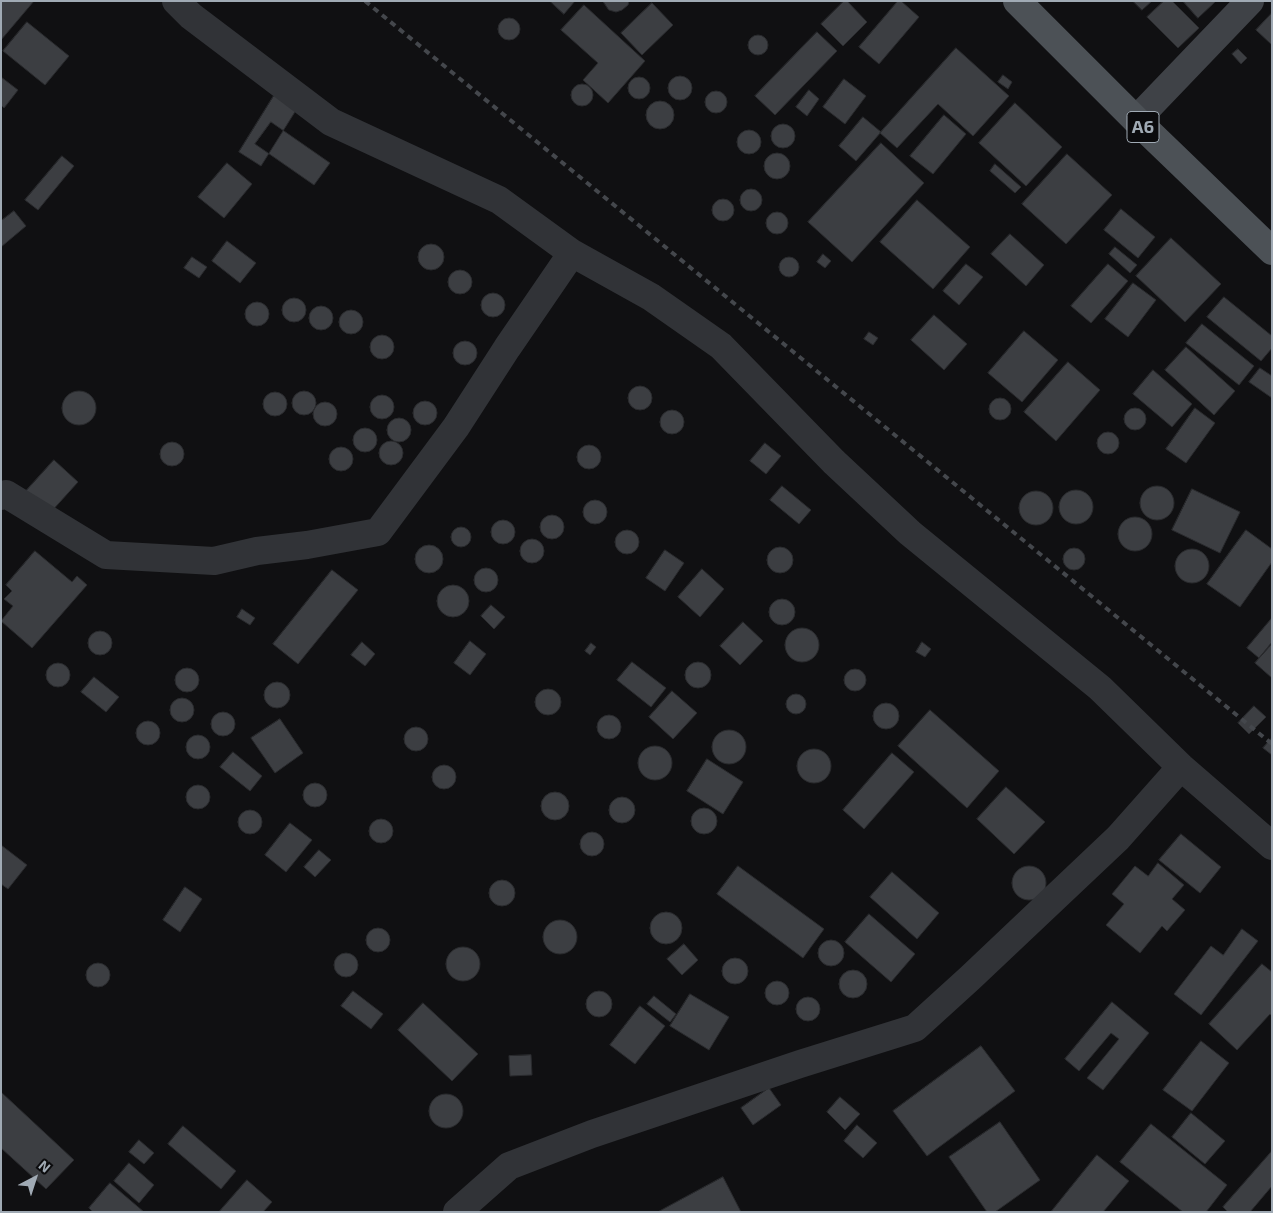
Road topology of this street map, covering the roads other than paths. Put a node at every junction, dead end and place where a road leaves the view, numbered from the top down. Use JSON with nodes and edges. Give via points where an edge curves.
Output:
{"nodes":[{"id":1,"x":176,"y":1,"type":"edge"},
{"id":2,"x":1017,"y":1,"type":"edge"},
{"id":3,"x":1250,"y":1,"type":"edge"},
{"id":4,"x":1136,"y":120,"type":"junction"},
{"id":5,"x":1272,"y":251,"type":"edge"},
{"id":6,"x":572,"y":253,"type":"junction"},
{"id":7,"x":1,"y":496,"type":"edge"},
{"id":8,"x":1181,"y":768,"type":"junction"},
{"id":9,"x":1272,"y":846,"type":"edge"},
{"id":10,"x":456,"y":1212,"type":"edge"}],
"edges":[{"from":1,"to":6,"type":"street","via":[[191,16],[331,122],[500,200]]},
{"from":2,"to":4,"type":"main road","number":"A6"},
{"from":3,"to":4,"type":"street"},
{"from":4,"to":5,"type":"main road","number":"A6"},
{"from":6,"to":7,"type":"street","via":[[456,427],[378,532],[214,561],[106,555],[6,494]]},
{"from":6,"to":8,"type":"street","via":[[651,297],[721,346],[834,462],[910,533],[1100,688]]},
{"from":8,"to":9,"type":"street"},
{"from":8,"to":10,"type":"street","via":[[1118,838],[915,1028],[592,1134],[509,1166]]}]}
